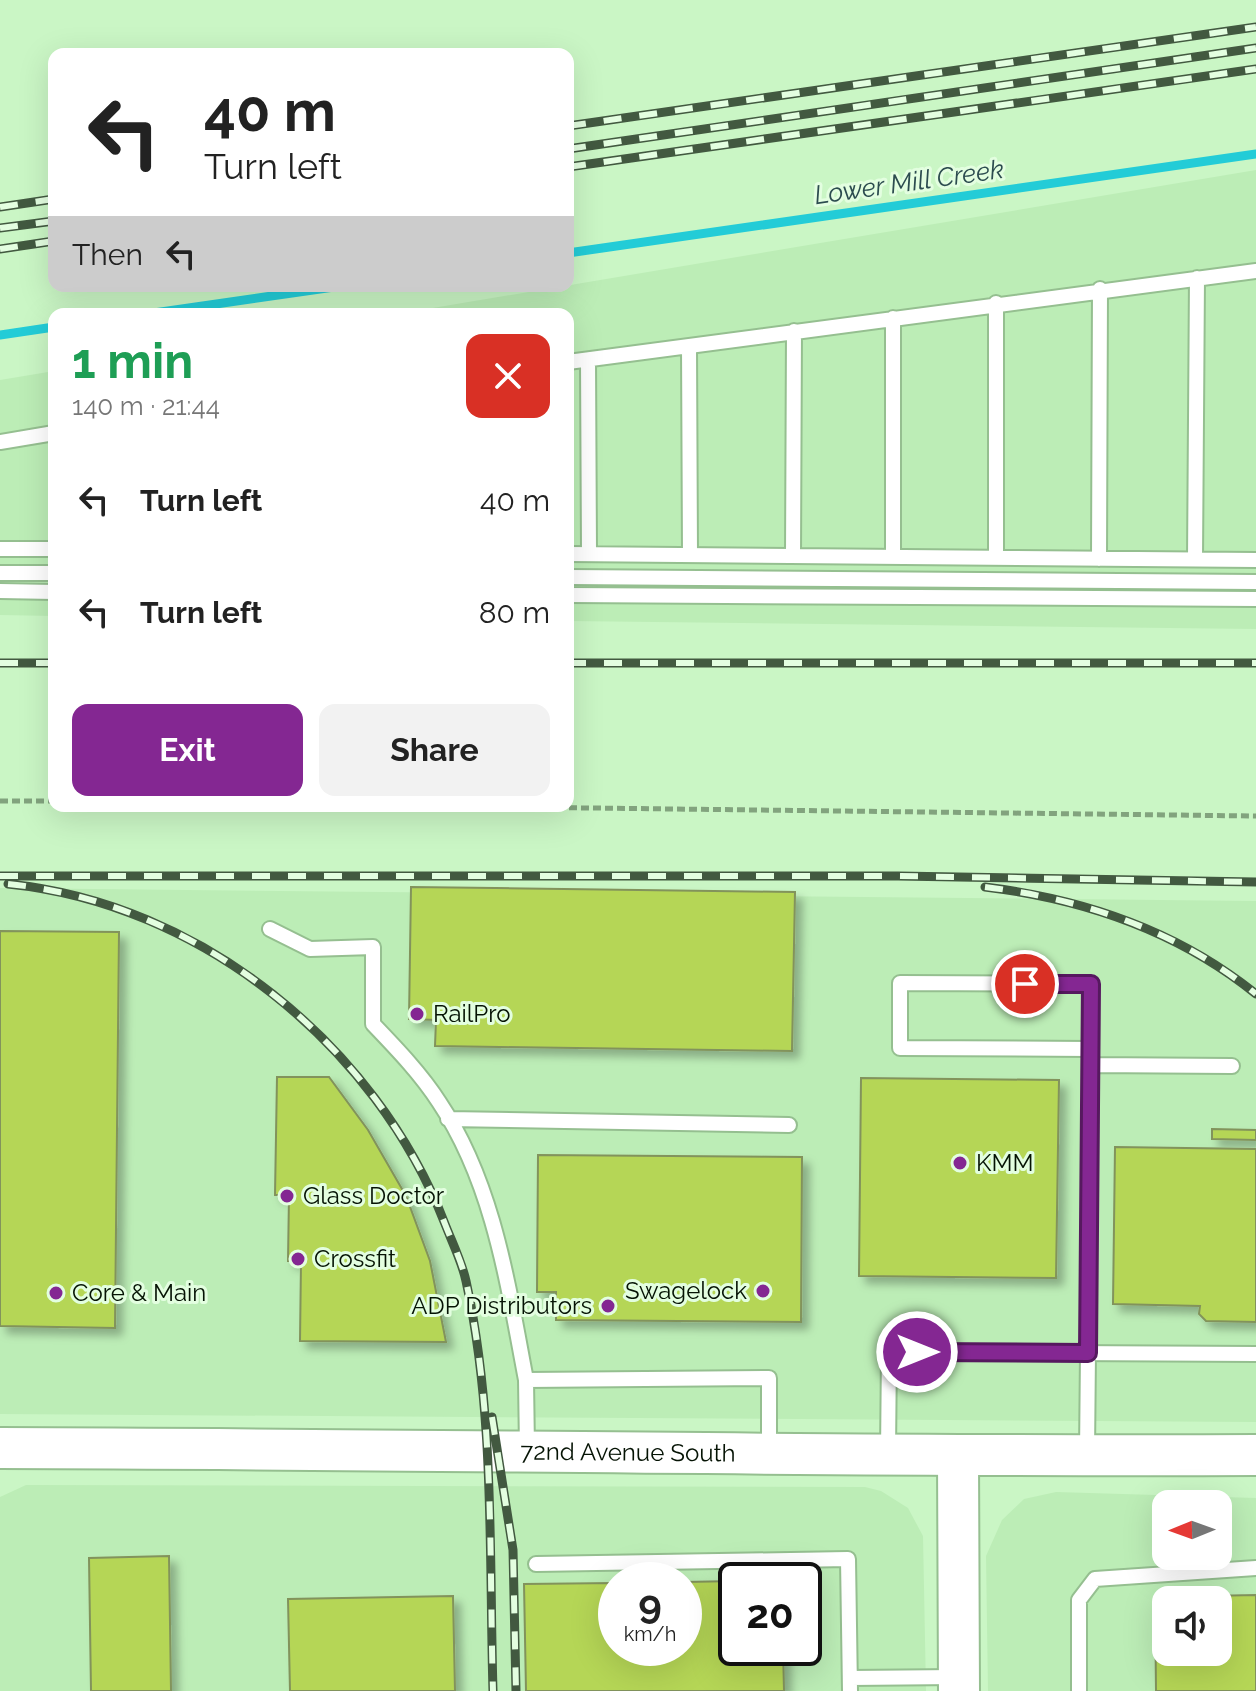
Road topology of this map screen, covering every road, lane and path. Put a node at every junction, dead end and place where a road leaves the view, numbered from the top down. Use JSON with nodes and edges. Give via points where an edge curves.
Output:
{"nodes":[{"id":1,"x":1256,"y":271,"type":"edge"},
{"id":2,"x":1197,"y":278,"type":"junction"},
{"id":3,"x":1100,"y":289,"type":"junction"},
{"id":4,"x":996,"y":303,"type":"junction"},
{"id":5,"x":893,"y":318,"type":"junction"},
{"id":6,"x":794,"y":331,"type":"junction"},
{"id":7,"x":689,"y":346,"type":"junction"},
{"id":8,"x":588,"y":360,"type":"junction"},
{"id":9,"x":574,"y":361,"type":"edge"},
{"id":10,"x":48,"y":434,"type":"edge"},
{"id":11,"x":0,"y":442,"type":"edge"},
{"id":12,"x":0,"y":549,"type":"edge"},
{"id":13,"x":48,"y":549,"type":"edge"},
{"id":14,"x":574,"y":554,"type":"edge"},
{"id":15,"x":589,"y":554,"type":"junction"},
{"id":16,"x":690,"y":555,"type":"junction"},
{"id":17,"x":793,"y":556,"type":"junction"},
{"id":18,"x":893,"y":557,"type":"junction"},
{"id":19,"x":996,"y":558,"type":"junction"},
{"id":20,"x":1099,"y":559,"type":"junction"},
{"id":21,"x":1195,"y":559,"type":"junction"},
{"id":22,"x":1256,"y":560,"type":"edge"},
{"id":23,"x":0,"y":573,"type":"edge"},
{"id":24,"x":48,"y":573,"type":"edge"},
{"id":25,"x":574,"y":577,"type":"edge"},
{"id":26,"x":1256,"y":582,"type":"edge"},
{"id":27,"x":0,"y":591,"type":"edge"},
{"id":28,"x":48,"y":592,"type":"edge"},
{"id":29,"x":574,"y":595,"type":"edge"},
{"id":30,"x":1256,"y":599,"type":"edge"},
{"id":31,"x":0,"y":801,"type":"edge"},
{"id":32,"x":48,"y":801,"type":"edge"},
{"id":33,"x":574,"y":808,"type":"edge"},
{"id":34,"x":1256,"y":816,"type":"edge"},
{"id":35,"x":270,"y":929,"type":"dead end"},
{"id":36,"x":1091,"y":1049,"type":"junction"},
{"id":37,"x":1090,"y":1065,"type":"junction"},
{"id":38,"x":1232,"y":1066,"type":"dead end"},
{"id":39,"x":448,"y":1119,"type":"junction"},
{"id":40,"x":789,"y":1125,"type":"dead end"},
{"id":41,"x":1088,"y":1353,"type":"junction"},
{"id":42,"x":1256,"y":1354,"type":"edge"},
{"id":43,"x":526,"y":1380,"type":"junction"},
{"id":44,"x":0,"y":1448,"type":"edge"},
{"id":45,"x":527,"y":1450,"type":"junction"},
{"id":46,"x":769,"y":1454,"type":"junction"},
{"id":47,"x":1256,"y":1455,"type":"edge"},
{"id":48,"x":888,"y":1456,"type":"junction"},
{"id":49,"x":1087,"y":1456,"type":"junction"},
{"id":50,"x":958,"y":1457,"type":"junction"},
{"id":51,"x":536,"y":1564,"type":"dead end"},
{"id":52,"x":1256,"y":1568,"type":"edge"},
{"id":53,"x":959,"y":1684,"type":"edge"},
{"id":54,"x":850,"y":1685,"type":"edge"},
{"id":55,"x":1079,"y":1691,"type":"edge"}],
"edges":[{"from":1,"to":2,"type":"lane"},
{"from":2,"to":3,"type":"lane"},
{"from":2,"to":21,"type":"lane"},
{"from":3,"to":4,"type":"lane"},
{"from":3,"to":20,"type":"lane"},
{"from":4,"to":5,"type":"lane"},
{"from":4,"to":19,"type":"lane"},
{"from":5,"to":6,"type":"lane"},
{"from":5,"to":18,"type":"lane"},
{"from":6,"to":7,"type":"lane"},
{"from":6,"to":17,"type":"lane"},
{"from":7,"to":8,"type":"lane"},
{"from":7,"to":16,"type":"lane"},
{"from":8,"to":9,"type":"lane"},
{"from":8,"to":15,"type":"lane"},
{"from":10,"to":11,"type":"lane"},
{"from":12,"to":13,"type":"lane"},
{"from":14,"to":15,"type":"lane"},
{"from":15,"to":16,"type":"lane"},
{"from":16,"to":17,"type":"lane"},
{"from":17,"to":18,"type":"lane"},
{"from":18,"to":19,"type":"lane"},
{"from":19,"to":20,"type":"lane"},
{"from":20,"to":21,"type":"lane"},
{"from":21,"to":22,"type":"lane"},
{"from":23,"to":24,"type":"lane"},
{"from":25,"to":26,"type":"lane"},
{"from":27,"to":28,"type":"lane"},
{"from":29,"to":30,"type":"lane"},
{"from":31,"to":32,"type":"path"},
{"from":33,"to":34,"type":"path"},
{"from":35,"to":39,"type":"lane","via":[[310,949],[373,947],[373,1024]]},
{"from":36,"to":36,"type":"lane","via":[[900,1048],[900,983],[1091,984]]},
{"from":36,"to":37,"type":"lane"},
{"from":37,"to":38,"type":"lane"},
{"from":37,"to":41,"type":"lane"},
{"from":39,"to":40,"type":"lane"},
{"from":39,"to":43,"type":"lane","via":[[476,1174],[492,1223]]},
{"from":41,"to":42,"type":"lane"},
{"from":41,"to":48,"type":"lane","via":[[889,1352]]},
{"from":41,"to":49,"type":"lane"},
{"from":43,"to":45,"type":"lane"},
{"from":43,"to":46,"type":"lane","via":[[769,1378]]},
{"from":44,"to":45,"type":"street","name":"72nd Avenue South"},
{"from":45,"to":46,"type":"street","name":"72nd Avenue South"},
{"from":46,"to":48,"type":"street","name":"72nd Avenue South"},
{"from":47,"to":49,"type":"street","name":"72nd Avenue South"},
{"from":48,"to":50,"type":"street","name":"72nd Avenue South"},
{"from":49,"to":50,"type":"street","name":"72nd Avenue South"},
{"from":50,"to":53,"type":"street"},
{"from":51,"to":54,"type":"lane","via":[[848,1559]]},
{"from":52,"to":55,"type":"lane","via":[[1095,1579],[1079,1600]]},
{"from":53,"to":54,"type":"lane"}]}
